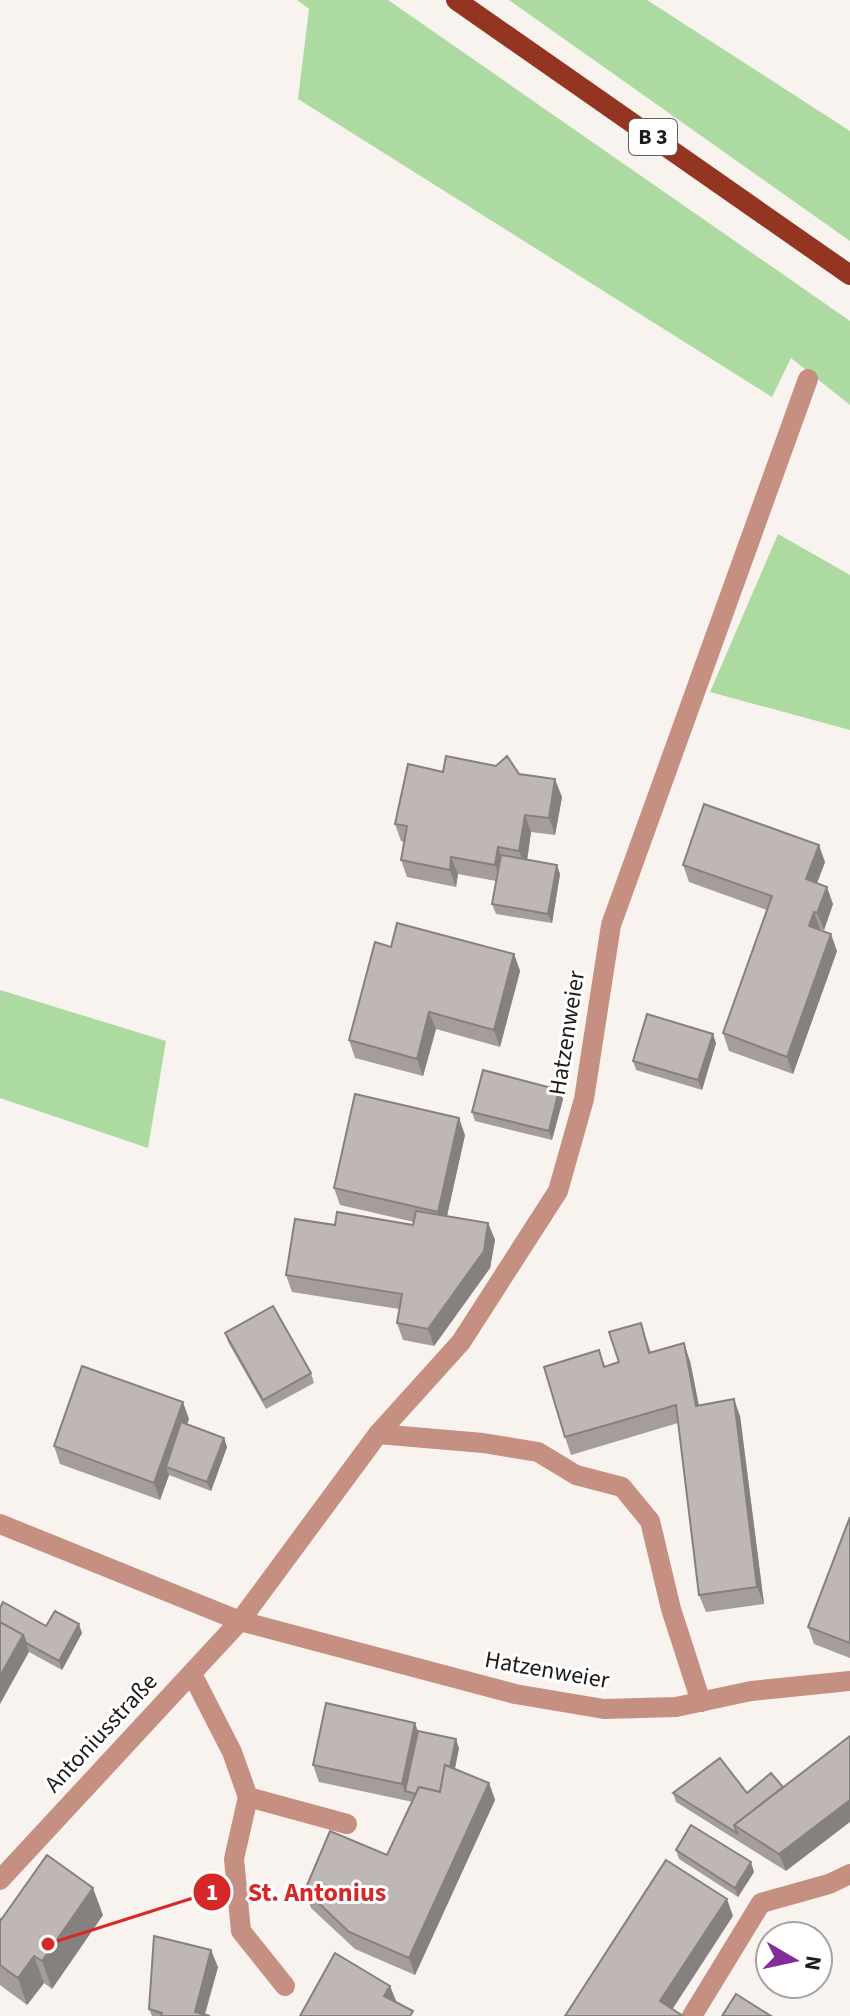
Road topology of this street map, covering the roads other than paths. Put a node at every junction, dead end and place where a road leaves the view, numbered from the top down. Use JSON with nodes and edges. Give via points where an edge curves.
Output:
{"nodes":[{"id":1,"x":456,"y":0,"type":"edge"},
{"id":2,"x":850,"y":275,"type":"edge"},
{"id":3,"x":808,"y":379,"type":"dead end"},
{"id":4,"x":378,"y":1434,"type":"junction"},
{"id":5,"x":0,"y":1524,"type":"edge"},
{"id":6,"x":240,"y":1621,"type":"junction"},
{"id":7,"x":192,"y":1674,"type":"junction"},
{"id":8,"x":850,"y":1681,"type":"edge"},
{"id":9,"x":701,"y":1702,"type":"junction"},
{"id":10,"x":248,"y":1797,"type":"junction"},
{"id":11,"x":347,"y":1824,"type":"dead end"},
{"id":12,"x":850,"y":1874,"type":"edge"},
{"id":13,"x":0,"y":1880,"type":"edge"},
{"id":14,"x":285,"y":1986,"type":"dead end"},
{"id":15,"x":692,"y":2016,"type":"edge"}],
"edges":[{"from":1,"to":2,"type":"main road","number":"B 3"},
{"from":3,"to":4,"type":"street","name":"Hatzenweier","via":[[611,925],[584,1099],[558,1191],[461,1342]]},
{"from":4,"to":6,"type":"street","name":"Hatzenweier"},
{"from":4,"to":9,"type":"street","via":[[538,1452],[576,1475],[622,1487],[650,1521]]},
{"from":5,"to":6,"type":"street","name":"Hatzenweier"},
{"from":6,"to":7,"type":"street","name":"Antoniusstraße"},
{"from":6,"to":9,"type":"street","name":"Hatzenweier","via":[[530,1697],[604,1709]]},
{"from":7,"to":10,"type":"street","via":[[232,1752]]},
{"from":7,"to":13,"type":"street","name":"Antoniusstraße"},
{"from":8,"to":9,"type":"street","name":"Hatzenweier"},
{"from":10,"to":11,"type":"street"},
{"from":10,"to":14,"type":"street","via":[[234,1859],[241,1931]]},
{"from":12,"to":15,"type":"street","via":[[761,1903]]}]}
